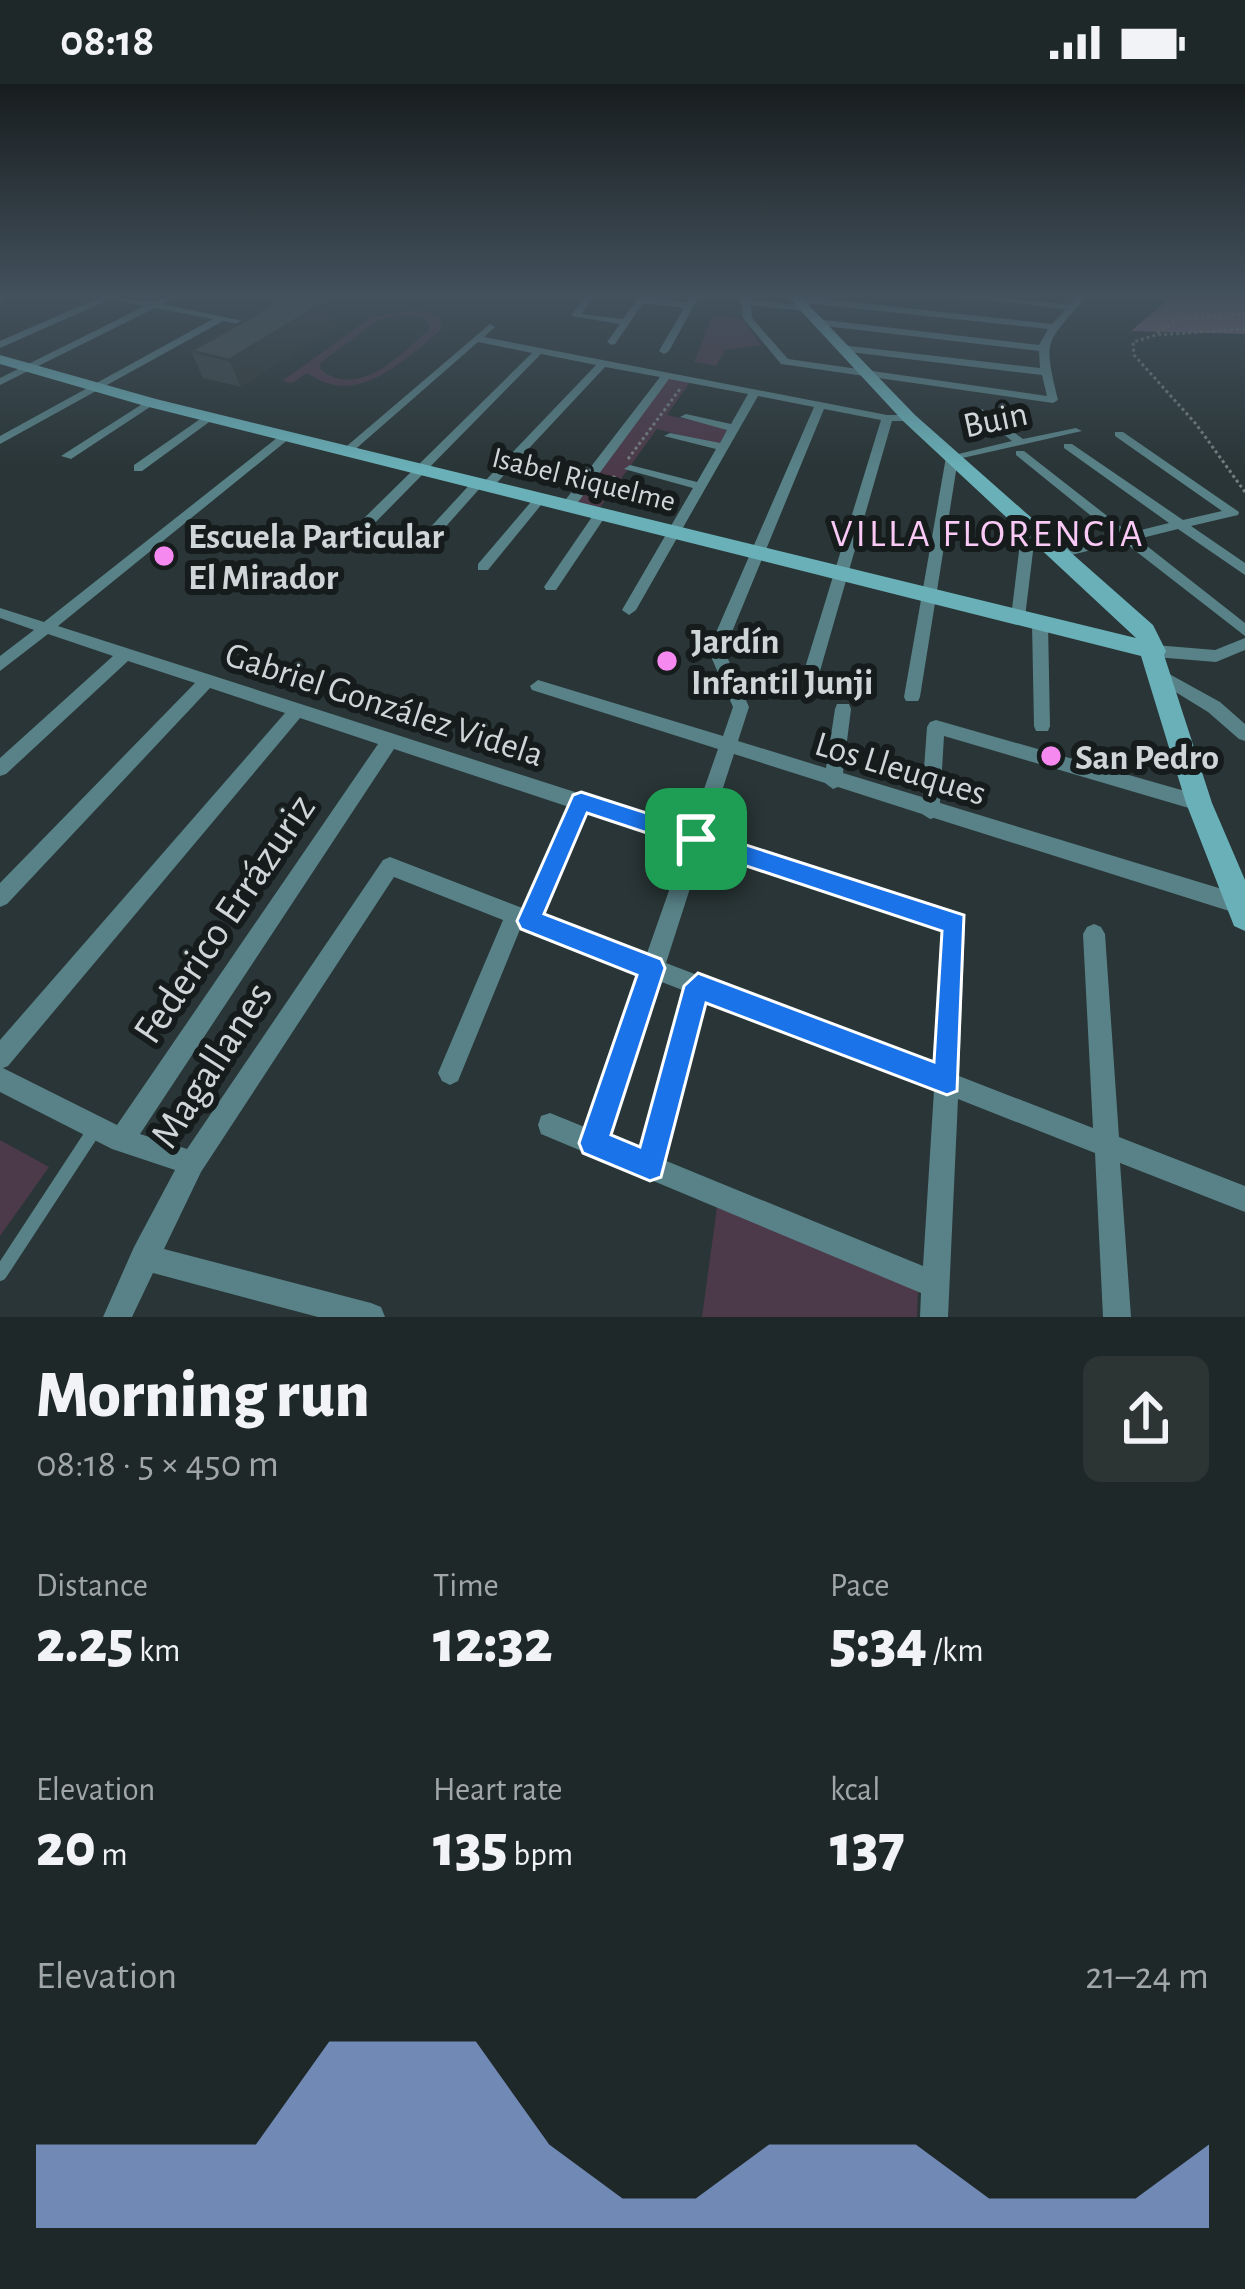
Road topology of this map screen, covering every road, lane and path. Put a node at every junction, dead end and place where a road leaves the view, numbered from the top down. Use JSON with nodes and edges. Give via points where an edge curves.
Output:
{"nodes":[{"id":1,"x":55,"y":354,"type":"edge"},
{"id":2,"x":157,"y":354,"type":"edge"},
{"id":3,"x":460,"y":354,"type":"edge"},
{"id":4,"x":536,"y":354,"type":"edge"},
{"id":5,"x":553,"y":354,"type":"edge"},
{"id":6,"x":778,"y":354,"type":"edge"},
{"id":7,"x":845,"y":354,"type":"edge"},
{"id":8,"x":881,"y":354,"type":"edge"},
{"id":9,"x":1043,"y":354,"type":"edge"},
{"id":10,"x":1134,"y":354,"type":"edge"},
{"id":11,"x":0,"y":359,"type":"edge"},
{"id":12,"x":603,"y":363,"type":"junction"},
{"id":13,"x":29,"y":366,"type":"junction"},
{"id":14,"x":1046,"y":372,"type":"junction"},
{"id":15,"x":668,"y":374,"type":"junction"},
{"id":16,"x":868,"y":377,"type":"junction"},
{"id":17,"x":688,"y":378,"type":"junction"},
{"id":18,"x":0,"y":382,"type":"edge"},
{"id":19,"x":99,"y":385,"type":"junction"},
{"id":20,"x":755,"y":392,"type":"junction"},
{"id":21,"x":151,"y":403,"type":"junction"},
{"id":22,"x":821,"y":404,"type":"junction"},
{"id":23,"x":982,"y":412,"type":"dead end"},
{"id":24,"x":210,"y":417,"type":"junction"},
{"id":25,"x":686,"y":417,"type":"dead end"},
{"id":26,"x":887,"y":418,"type":"junction"},
{"id":27,"x":909,"y":418,"type":"junction"},
{"id":28,"x":734,"y":428,"type":"junction"},
{"id":29,"x":1076,"y":431,"type":"dead end"},
{"id":30,"x":1119,"y":434,"type":"dead end"},
{"id":31,"x":286,"y":436,"type":"junction"},
{"id":32,"x":670,"y":436,"type":"dead end"},
{"id":33,"x":0,"y":441,"type":"edge"},
{"id":34,"x":1067,"y":446,"type":"dead end"},
{"id":35,"x":722,"y":447,"type":"junction"},
{"id":36,"x":1021,"y":448,"type":"junction"},
{"id":37,"x":347,"y":451,"type":"junction"},
{"id":38,"x":67,"y":456,"type":"dead end"},
{"id":39,"x":952,"y":457,"type":"junction"},
{"id":40,"x":630,"y":463,"type":"joint"},
{"id":41,"x":137,"y":468,"type":"dead end"},
{"id":42,"x":419,"y":469,"type":"junction"},
{"id":43,"x":616,"y":475,"type":"dead end"},
{"id":44,"x":483,"y":485,"type":"junction"},
{"id":45,"x":699,"y":486,"type":"junction"},
{"id":46,"x":1245,"y":492,"type":"edge"},
{"id":47,"x":540,"y":499,"type":"junction"},
{"id":48,"x":586,"y":510,"type":"junction"},
{"id":49,"x":1183,"y":524,"type":"junction"},
{"id":50,"x":1029,"y":527,"type":"junction"},
{"id":51,"x":359,"y":531,"type":"dead end"},
{"id":52,"x":672,"y":532,"type":"junction"},
{"id":53,"x":1126,"y":538,"type":"junction"},
{"id":54,"x":419,"y":548,"type":"dead end"},
{"id":55,"x":757,"y":553,"type":"junction"},
{"id":56,"x":1059,"y":554,"type":"junction"},
{"id":57,"x":483,"y":567,"type":"dead end"},
{"id":58,"x":1245,"y":570,"type":"edge"},
{"id":59,"x":841,"y":573,"type":"junction"},
{"id":60,"x":551,"y":587,"type":"dead end"},
{"id":61,"x":930,"y":596,"type":"junction"},
{"id":62,"x":629,"y":610,"type":"dead end"},
{"id":63,"x":0,"y":613,"type":"edge"},
{"id":64,"x":1018,"y":617,"type":"junction"},
{"id":65,"x":1040,"y":623,"type":"junction"},
{"id":66,"x":47,"y":628,"type":"junction"},
{"id":67,"x":1245,"y":631,"type":"edge"},
{"id":68,"x":1245,"y":644,"type":"edge"},
{"id":69,"x":126,"y":653,"type":"junction"},
{"id":70,"x":1158,"y":664,"type":"junction"},
{"id":71,"x":0,"y":665,"type":"edge"},
{"id":72,"x":812,"y":671,"type":"dead end"},
{"id":73,"x":208,"y":680,"type":"junction"},
{"id":74,"x":538,"y":686,"type":"dead end"},
{"id":75,"x":912,"y":698,"type":"dead end"},
{"id":76,"x":298,"y":709,"type":"junction"},
{"id":77,"x":843,"y":710,"type":"dead end"},
{"id":78,"x":1042,"y":726,"type":"dead end"},
{"id":79,"x":1245,"y":734,"type":"edge"},
{"id":80,"x":391,"y":740,"type":"junction"},
{"id":81,"x":727,"y":747,"type":"junction"},
{"id":82,"x":0,"y":769,"type":"edge"},
{"id":83,"x":833,"y":781,"type":"junction"},
{"id":84,"x":581,"y":801,"type":"junction"},
{"id":85,"x":1198,"y":803,"type":"junction"},
{"id":86,"x":930,"y":811,"type":"junction"},
{"id":87,"x":696,"y":839,"type":"junction"},
{"id":88,"x":0,"y":898,"type":"edge"},
{"id":89,"x":1243,"y":909,"type":"edge"},
{"id":90,"x":522,"y":918,"type":"junction"},
{"id":91,"x":1094,"y":934,"type":"dead end"},
{"id":92,"x":652,"y":968,"type":"junction"},
{"id":93,"x":698,"y":986,"type":"junction"},
{"id":94,"x":0,"y":1058,"type":"edge"},
{"id":95,"x":450,"y":1073,"type":"dead end"},
{"id":96,"x":0,"y":1079,"type":"edge"},
{"id":97,"x":947,"y":1081,"type":"junction"},
{"id":98,"x":550,"y":1125,"type":"dead end"},
{"id":99,"x":96,"y":1127,"type":"junction"},
{"id":100,"x":121,"y":1140,"type":"junction"},
{"id":101,"x":594,"y":1143,"type":"junction"},
{"id":102,"x":1106,"y":1145,"type":"junction"},
{"id":103,"x":192,"y":1163,"type":"junction"},
{"id":104,"x":650,"y":1166,"type":"junction"},
{"id":105,"x":1245,"y":1199,"type":"edge"},
{"id":106,"x":144,"y":1257,"type":"junction"},
{"id":107,"x":0,"y":1274,"type":"edge"},
{"id":108,"x":935,"y":1285,"type":"junction"},
{"id":109,"x":117,"y":1317,"type":"edge"},
{"id":110,"x":371,"y":1317,"type":"edge"},
{"id":111,"x":934,"y":1317,"type":"edge"},
{"id":112,"x":1117,"y":1317,"type":"edge"}],
"edges":[{"from":1,"to":13,"type":"street"},
{"from":2,"to":19,"type":"street"},
{"from":3,"to":37,"type":"street"},
{"from":4,"to":42,"type":"street"},
{"from":5,"to":12,"type":"street"},
{"from":6,"to":16,"type":"street","via":[[785,362]]},
{"from":7,"to":16,"type":"street"},
{"from":8,"to":14,"type":"street"},
{"from":9,"to":14,"type":"street"},
{"from":10,"to":46,"type":"path"},
{"from":11,"to":13,"type":"street","name":"Isabel Riquelme"},
{"from":12,"to":15,"type":"street"},
{"from":12,"to":44,"type":"street"},
{"from":13,"to":18,"type":"street"},
{"from":13,"to":19,"type":"street","name":"Isabel Riquelme"},
{"from":14,"to":16,"type":"street","via":[[1053,400]]},
{"from":15,"to":17,"type":"street"},
{"from":15,"to":48,"type":"street"},
{"from":16,"to":27,"type":"street"},
{"from":17,"to":20,"type":"street"},
{"from":17,"to":40,"type":"path"},
{"from":19,"to":21,"type":"street","name":"Isabel Riquelme"},
{"from":19,"to":33,"type":"street"},
{"from":20,"to":22,"type":"street"},
{"from":20,"to":28,"type":"street"},
{"from":21,"to":24,"type":"street","name":"Isabel Riquelme"},
{"from":21,"to":38,"type":"street"},
{"from":22,"to":26,"type":"street"},
{"from":22,"to":55,"type":"street"},
{"from":23,"to":36,"type":"street"},
{"from":24,"to":31,"type":"street","name":"Isabel Riquelme"},
{"from":24,"to":41,"type":"street"},
{"from":25,"to":28,"type":"street"},
{"from":26,"to":27,"type":"street"},
{"from":26,"to":59,"type":"street"},
{"from":27,"to":39,"type":"street"},
{"from":28,"to":35,"type":"street"},
{"from":29,"to":36,"type":"street","name":"Buin"},
{"from":30,"to":49,"type":"street","via":[[1233,512]]},
{"from":31,"to":37,"type":"street","name":"Isabel Riquelme"},
{"from":31,"to":66,"type":"street"},
{"from":32,"to":35,"type":"street"},
{"from":34,"to":49,"type":"street"},
{"from":35,"to":45,"type":"street"},
{"from":36,"to":39,"type":"street","name":"Buin"},
{"from":36,"to":53,"type":"street"},
{"from":37,"to":42,"type":"street","name":"Isabel Riquelme"},
{"from":39,"to":50,"type":"street"},
{"from":39,"to":61,"type":"street","name":"Buin"},
{"from":40,"to":45,"type":"street"},
{"from":42,"to":44,"type":"street","name":"Isabel Riquelme"},
{"from":42,"to":51,"type":"street"},
{"from":43,"to":48,"type":"path"},
{"from":44,"to":47,"type":"street","name":"Isabel Riquelme"},
{"from":44,"to":54,"type":"street"},
{"from":45,"to":52,"type":"street"},
{"from":47,"to":48,"type":"street","name":"Isabel Riquelme"},
{"from":47,"to":57,"type":"street"},
{"from":48,"to":52,"type":"street","name":"Isabel Riquelme"},
{"from":48,"to":60,"type":"street"},
{"from":49,"to":53,"type":"street"},
{"from":49,"to":58,"type":"street"},
{"from":50,"to":56,"type":"street"},
{"from":50,"to":64,"type":"street"},
{"from":52,"to":55,"type":"street","name":"Isabel Riquelme"},
{"from":52,"to":62,"type":"street"},
{"from":53,"to":56,"type":"street"},
{"from":53,"to":67,"type":"street"},
{"from":55,"to":59,"type":"street","name":"Isabel Riquelme"},
{"from":55,"to":81,"type":"street","via":[[718,651],[741,699]]},
{"from":56,"to":70,"type":"street","via":[[1136,621]]},
{"from":59,"to":61,"type":"street","name":"Isabel Riquelme"},
{"from":59,"to":72,"type":"street"},
{"from":61,"to":64,"type":"street","name":"Isabel Riquelme"},
{"from":61,"to":75,"type":"street","name":"Buin"},
{"from":63,"to":66,"type":"street","name":"Gabriel González Videla"},
{"from":64,"to":65,"type":"street","name":"Isabel Riquelme"},
{"from":65,"to":70,"type":"street","name":"Isabel Riquelme"},
{"from":65,"to":78,"type":"street"},
{"from":66,"to":69,"type":"street","name":"Gabriel González Videla"},
{"from":66,"to":71,"type":"street"},
{"from":68,"to":70,"type":"street"},
{"from":69,"to":73,"type":"street","name":"Gabriel González Videla"},
{"from":69,"to":82,"type":"street"},
{"from":70,"to":79,"type":"street"},
{"from":70,"to":85,"type":"street"},
{"from":73,"to":76,"type":"street","name":"Gabriel González Videla"},
{"from":73,"to":88,"type":"street"},
{"from":74,"to":81,"type":"street","name":"Los Lleuques"},
{"from":76,"to":80,"type":"street","name":"Gabriel González Videla"},
{"from":76,"to":94,"type":"street"},
{"from":77,"to":83,"type":"street"},
{"from":80,"to":84,"type":"street","name":"Gabriel González Videla"},
{"from":80,"to":100,"type":"street","name":"Federico Errázuriz"},
{"from":81,"to":83,"type":"street","name":"Los Lleuques"},
{"from":81,"to":87,"type":"street"},
{"from":83,"to":86,"type":"street","name":"Los Lleuques"},
{"from":84,"to":87,"type":"street","name":"Gabriel González Videla"},
{"from":84,"to":90,"type":"street"},
{"from":85,"to":86,"type":"street","via":[[936,727]]},
{"from":85,"to":89,"type":"street"},
{"from":86,"to":89,"type":"street","name":"Los Lleuques"},
{"from":87,"to":92,"type":"street"},
{"from":87,"to":97,"type":"street","name":"Gabriel González Videla","via":[[955,924]]},
{"from":90,"to":92,"type":"street"},
{"from":90,"to":95,"type":"street"},
{"from":90,"to":103,"type":"street","name":"Magallanes","via":[[391,866]]},
{"from":91,"to":102,"type":"street"},
{"from":92,"to":93,"type":"street"},
{"from":92,"to":101,"type":"street"},
{"from":93,"to":97,"type":"street"},
{"from":93,"to":104,"type":"street"},
{"from":96,"to":99,"type":"street"},
{"from":97,"to":102,"type":"street"},
{"from":97,"to":108,"type":"street"},
{"from":98,"to":101,"type":"street"},
{"from":99,"to":100,"type":"street"},
{"from":99,"to":107,"type":"lane"},
{"from":100,"to":103,"type":"street"},
{"from":101,"to":104,"type":"street"},
{"from":102,"to":105,"type":"street"},
{"from":102,"to":112,"type":"street"},
{"from":103,"to":106,"type":"street","name":"Magallanes"},
{"from":104,"to":108,"type":"street"},
{"from":106,"to":109,"type":"street","name":"Magallanes"},
{"from":106,"to":110,"type":"street"},
{"from":108,"to":111,"type":"street"}]}
